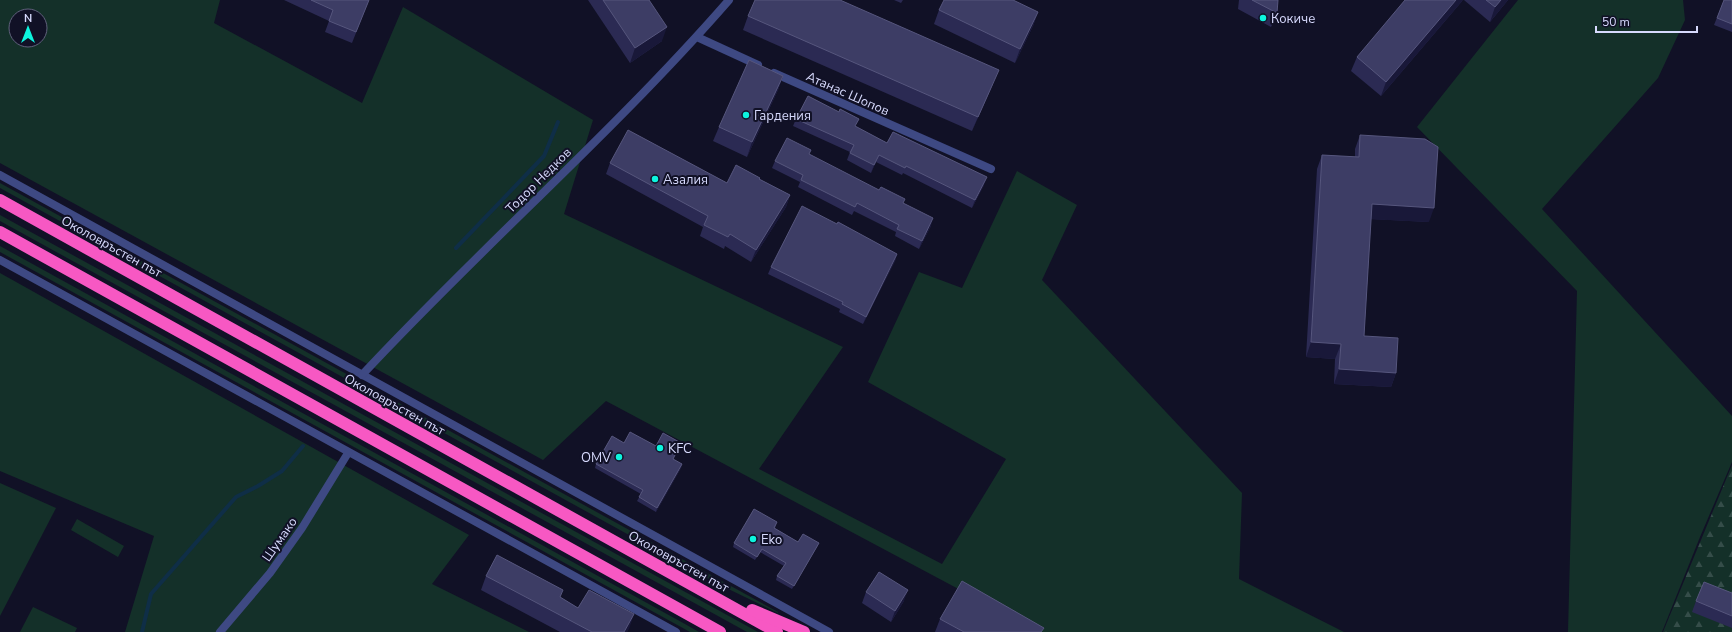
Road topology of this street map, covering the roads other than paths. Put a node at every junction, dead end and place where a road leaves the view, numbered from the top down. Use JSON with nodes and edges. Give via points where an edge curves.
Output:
{"nodes":[{"id":1,"x":729,"y":0,"type":"edge"},
{"id":2,"x":697,"y":37,"type":"junction"},
{"id":3,"x":991,"y":169,"type":"dead end"},
{"id":4,"x":0,"y":175,"type":"edge"},
{"id":5,"x":0,"y":200,"type":"edge"},
{"id":6,"x":0,"y":232,"type":"edge"},
{"id":7,"x":0,"y":260,"type":"edge"},
{"id":8,"x":362,"y":375,"type":"junction"},
{"id":9,"x":348,"y":453,"type":"junction"},
{"id":10,"x":702,"y":590,"type":"junction"},
{"id":11,"x":702,"y":623,"type":"junction"},
{"id":12,"x":220,"y":632,"type":"edge"},
{"id":13,"x":676,"y":632,"type":"edge"},
{"id":14,"x":715,"y":632,"type":"edge"},
{"id":15,"x":720,"y":632,"type":"edge"},
{"id":16,"x":777,"y":632,"type":"edge"},
{"id":17,"x":804,"y":632,"type":"edge"},
{"id":18,"x":829,"y":632,"type":"edge"}],
"edges":[{"from":1,"to":2,"type":"street","name":"Тодор Недков"},
{"from":2,"to":3,"type":"street","name":"Атанас Шопов"},
{"from":2,"to":8,"type":"street","name":"Тодор Недков","via":[[427,306]]},
{"from":4,"to":8,"type":"street"},
{"from":5,"to":10,"type":"highway","name":"Околовръстен път"},
{"from":6,"to":11,"type":"highway"},
{"from":7,"to":9,"type":"street"},
{"from":8,"to":18,"type":"street"},
{"from":9,"to":12,"type":"street","name":"Шумако","via":[[302,528],[270,573]]},
{"from":9,"to":13,"type":"street"},
{"from":10,"to":16,"type":"highway","name":"Околовръстен път"},
{"from":10,"to":17,"type":"highway"},
{"from":11,"to":14,"type":"highway"},
{"from":11,"to":15,"type":"highway"}]}
